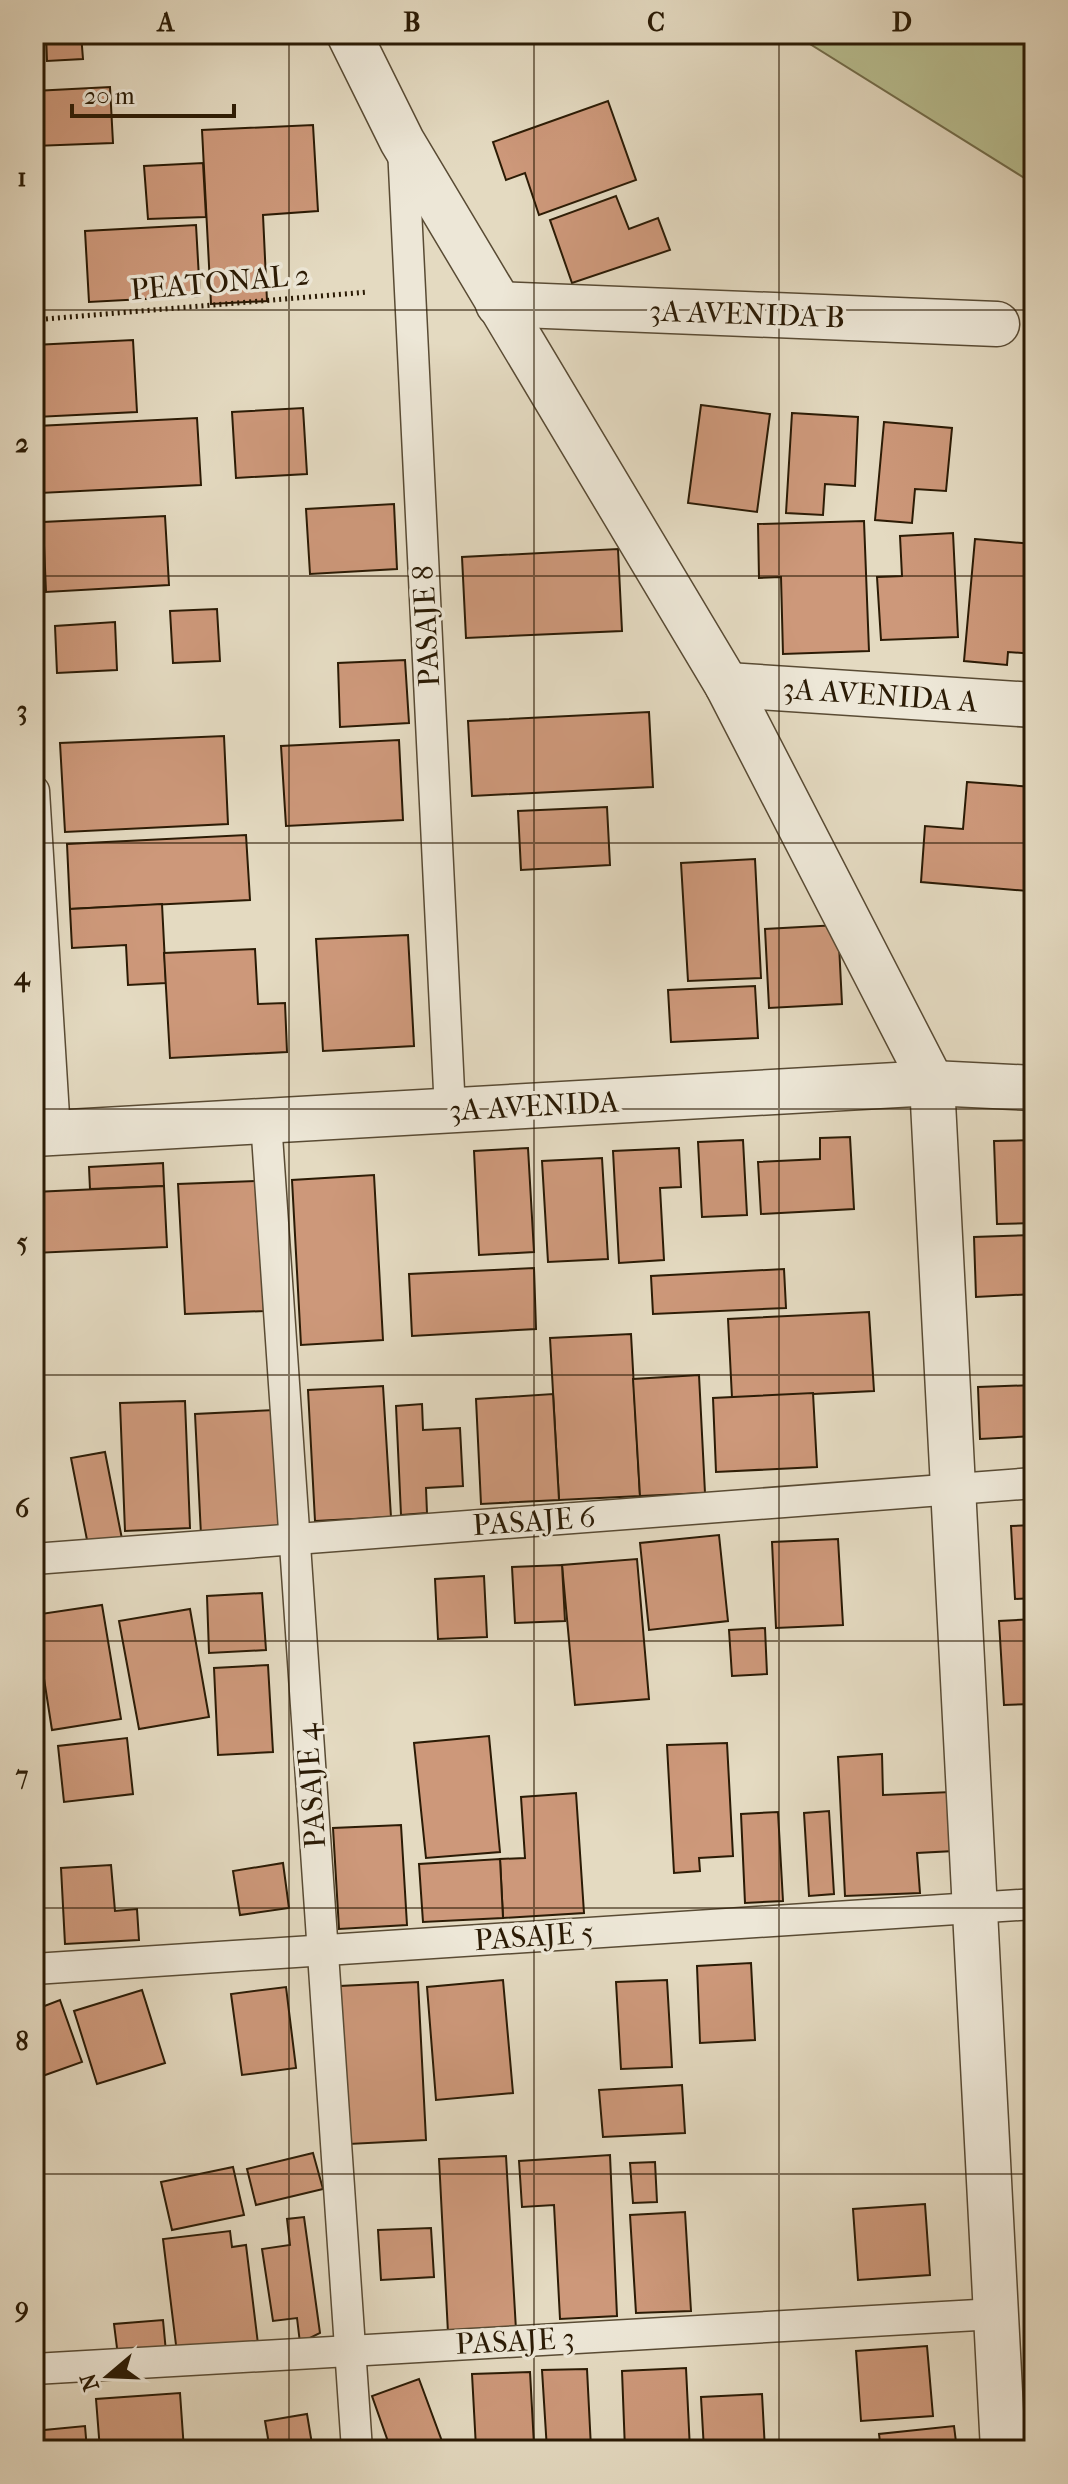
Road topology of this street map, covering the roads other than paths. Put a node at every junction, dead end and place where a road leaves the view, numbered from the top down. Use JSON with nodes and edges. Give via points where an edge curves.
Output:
{"nodes":[{"id":1,"x":349,"y":34,"type":"edge"},
{"id":2,"x":402,"y":141,"type":"junction"},
{"id":3,"x":498,"y":304,"type":"junction"},
{"id":4,"x":997,"y":324,"type":"dead end"},
{"id":5,"x":727,"y":685,"type":"junction"},
{"id":6,"x":1034,"y":705,"type":"edge"},
{"id":7,"x":34,"y":791,"type":"edge"},
{"id":8,"x":932,"y":1083,"type":"junction"},
{"id":9,"x":1034,"y":1088,"type":"edge"},
{"id":10,"x":450,"y":1111,"type":"junction"},
{"id":11,"x":266,"y":1121,"type":"junction"},
{"id":12,"x":44,"y":1133,"type":"edge"},
{"id":13,"x":1034,"y":1483,"type":"edge"},
{"id":14,"x":953,"y":1489,"type":"junction"},
{"id":15,"x":295,"y":1539,"type":"junction"},
{"id":16,"x":34,"y":1559,"type":"edge"},
{"id":17,"x":1034,"y":1904,"type":"edge"},
{"id":18,"x":974,"y":1908,"type":"junction"},
{"id":19,"x":322,"y":1950,"type":"junction"},
{"id":20,"x":34,"y":1969,"type":"edge"},
{"id":21,"x":995,"y":2314,"type":"junction"},
{"id":22,"x":350,"y":2351,"type":"junction"},
{"id":23,"x":34,"y":2369,"type":"edge"},
{"id":24,"x":357,"y":2450,"type":"edge"},
{"id":25,"x":1003,"y":2450,"type":"edge"}],
"edges":[{"from":1,"to":2,"type":"street"},
{"from":2,"to":3,"type":"street"},
{"from":2,"to":10,"type":"lane","name":"PASAJE 8"},
{"from":3,"to":4,"type":"street","name":"3A AVENIDA B"},
{"from":3,"to":5,"type":"street"},
{"from":5,"to":6,"type":"street","name":"3A AVENIDA A"},
{"from":5,"to":8,"type":"street"},
{"from":7,"to":12,"type":"lane"},
{"from":8,"to":9,"type":"street","name":"3A AVENIDA"},
{"from":8,"to":10,"type":"street","name":"3A AVENIDA"},
{"from":8,"to":14,"type":"street"},
{"from":10,"to":11,"type":"street","name":"3A AVENIDA"},
{"from":11,"to":12,"type":"street","name":"3A AVENIDA"},
{"from":11,"to":15,"type":"lane","name":"PASAJE 4"},
{"from":13,"to":14,"type":"lane","name":"PASAJE 6"},
{"from":14,"to":15,"type":"lane","name":"PASAJE 6"},
{"from":14,"to":18,"type":"street"},
{"from":15,"to":16,"type":"lane","name":"PASAJE 6"},
{"from":15,"to":19,"type":"lane","name":"PASAJE 4"},
{"from":17,"to":18,"type":"lane","name":"PASAJE 5"},
{"from":18,"to":19,"type":"lane","name":"PASAJE 5"},
{"from":18,"to":21,"type":"street"},
{"from":19,"to":20,"type":"lane","name":"PASAJE 5"},
{"from":19,"to":22,"type":"lane","name":"PASAJE 4"},
{"from":21,"to":22,"type":"lane","name":"PASAJE 3"},
{"from":21,"to":25,"type":"street"},
{"from":22,"to":23,"type":"lane","name":"PASAJE 3"},
{"from":22,"to":24,"type":"lane","name":"PASAJE 4"}]}
